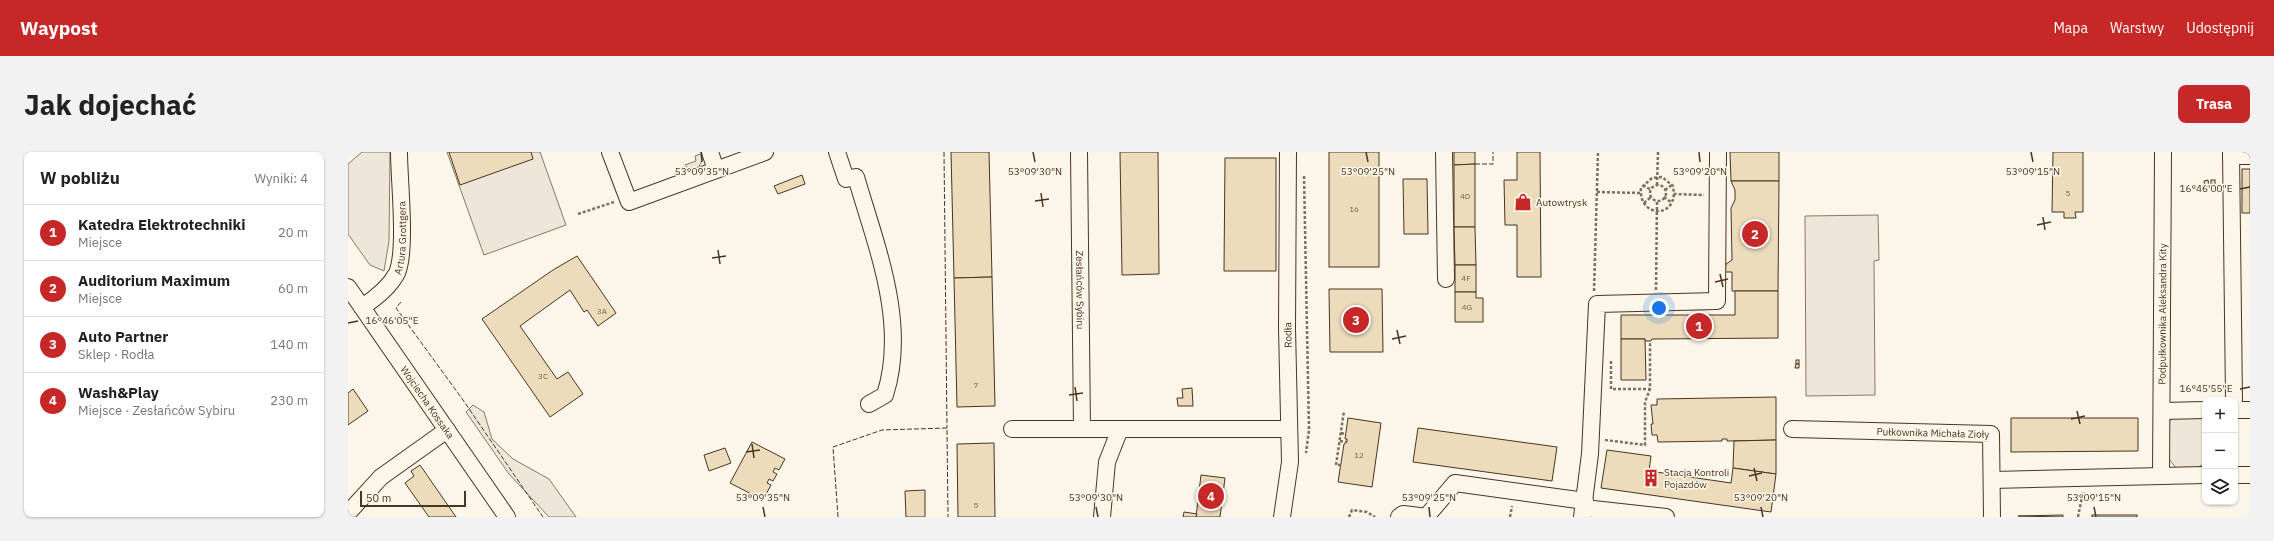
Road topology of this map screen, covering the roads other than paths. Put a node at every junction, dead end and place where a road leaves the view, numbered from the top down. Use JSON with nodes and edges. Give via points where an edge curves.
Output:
{"nodes":[{"id":1,"x":399,"y":152,"type":"edge"},
{"id":2,"x":610,"y":152,"type":"edge"},
{"id":3,"x":710,"y":152,"type":"edge"},
{"id":4,"x":764,"y":152,"type":"edge"},
{"id":5,"x":837,"y":152,"type":"edge"},
{"id":6,"x":1079,"y":152,"type":"edge"},
{"id":7,"x":1288,"y":152,"type":"edge"},
{"id":8,"x":1444,"y":152,"type":"edge"},
{"id":9,"x":1718,"y":152,"type":"edge"},
{"id":10,"x":2163,"y":152,"type":"edge"},
{"id":11,"x":2231,"y":154,"type":"edge"},
{"id":12,"x":2250,"y":156,"type":"edge"},
{"id":13,"x":716,"y":170,"type":"junction"},
{"id":14,"x":1446,"y":279,"type":"dead end"},
{"id":15,"x":348,"y":287,"type":"edge"},
{"id":16,"x":362,"y":308,"type":"junction"},
{"id":17,"x":2234,"y":397,"type":"edge"},
{"id":18,"x":869,"y":404,"type":"dead end"},
{"id":19,"x":2162,"y":410,"type":"junction"},
{"id":20,"x":2202,"y":410,"type":"edge"},
{"id":21,"x":2238,"y":410,"type":"edge"},
{"id":22,"x":2250,"y":410,"type":"edge"},
{"id":23,"x":1012,"y":429,"type":"dead end"},
{"id":24,"x":1082,"y":429,"type":"junction"},
{"id":25,"x":1120,"y":429,"type":"junction"},
{"id":26,"x":1289,"y":429,"type":"junction"},
{"id":27,"x":1792,"y":429,"type":"dead end"},
{"id":28,"x":447,"y":430,"type":"junction"},
{"id":29,"x":2250,"y":474,"type":"edge"},
{"id":30,"x":2202,"y":475,"type":"edge"},
{"id":31,"x":2238,"y":475,"type":"edge"},
{"id":32,"x":2161,"y":476,"type":"junction"},
{"id":33,"x":1992,"y":480,"type":"junction"},
{"id":34,"x":1584,"y":509,"type":"edge"},
{"id":35,"x":348,"y":513,"type":"edge"},
{"id":36,"x":507,"y":517,"type":"edge"},
{"id":37,"x":1102,"y":517,"type":"edge"},
{"id":38,"x":1282,"y":517,"type":"edge"},
{"id":39,"x":1399,"y":517,"type":"edge"},
{"id":40,"x":1427,"y":517,"type":"edge"},
{"id":41,"x":1666,"y":517,"type":"edge"},
{"id":42,"x":1992,"y":517,"type":"edge"}],
"edges":[{"from":1,"to":16,"type":"street","name":"Artura Grottgera","via":[[400,262],[390,283],[378,297]]},
{"from":2,"to":13,"type":"street","via":[[629,202]]},
{"from":3,"to":13,"type":"street"},
{"from":4,"to":13,"type":"street"},
{"from":5,"to":18,"type":"street","via":[[846,179],[856,176],[892,309],[892,375],[885,395]]},
{"from":6,"to":24,"type":"street","name":"Zesłańców Sybiru"},
{"from":7,"to":26,"type":"street","name":"Rodła"},
{"from":8,"to":14,"type":"street"},
{"from":9,"to":34,"type":"street","via":[[1717,301],[1596,304],[1590,454]]},
{"from":10,"to":19,"type":"street","name":"Podpułkownika Aleksandra Kity"},
{"from":11,"to":12,"type":"street"},
{"from":11,"to":17,"type":"street"},
{"from":15,"to":16,"type":"street","name":"Wojciecha Kossaka"},
{"from":16,"to":28,"type":"street","name":"Wojciecha Kossaka"},
{"from":19,"to":20,"type":"street"},
{"from":19,"to":32,"type":"street","name":"Podpułkownika Aleksandra Kity"},
{"from":21,"to":22,"type":"street"},
{"from":23,"to":24,"type":"street"},
{"from":24,"to":25,"type":"street"},
{"from":25,"to":26,"type":"street"},
{"from":25,"to":37,"type":"street","via":[[1107,462]]},
{"from":26,"to":38,"type":"street","name":"Rodła","via":[[1290,462]]},
{"from":27,"to":33,"type":"street","name":"Pułkownika Michała Zioły","via":[[1991,434]]},
{"from":28,"to":35,"type":"street","via":[[381,477]]},
{"from":28,"to":36,"type":"street","name":"Wojciecha Kossaka"},
{"from":29,"to":31,"type":"street"},
{"from":30,"to":32,"type":"street"},
{"from":32,"to":33,"type":"street"},
{"from":33,"to":42,"type":"street","name":"Pułkownika Michała Zioły"},
{"from":34,"to":40,"type":"street","via":[[1455,483]]},
{"from":34,"to":41,"type":"street"},
{"from":39,"to":40,"type":"street","via":[[1403,514]]}]}
